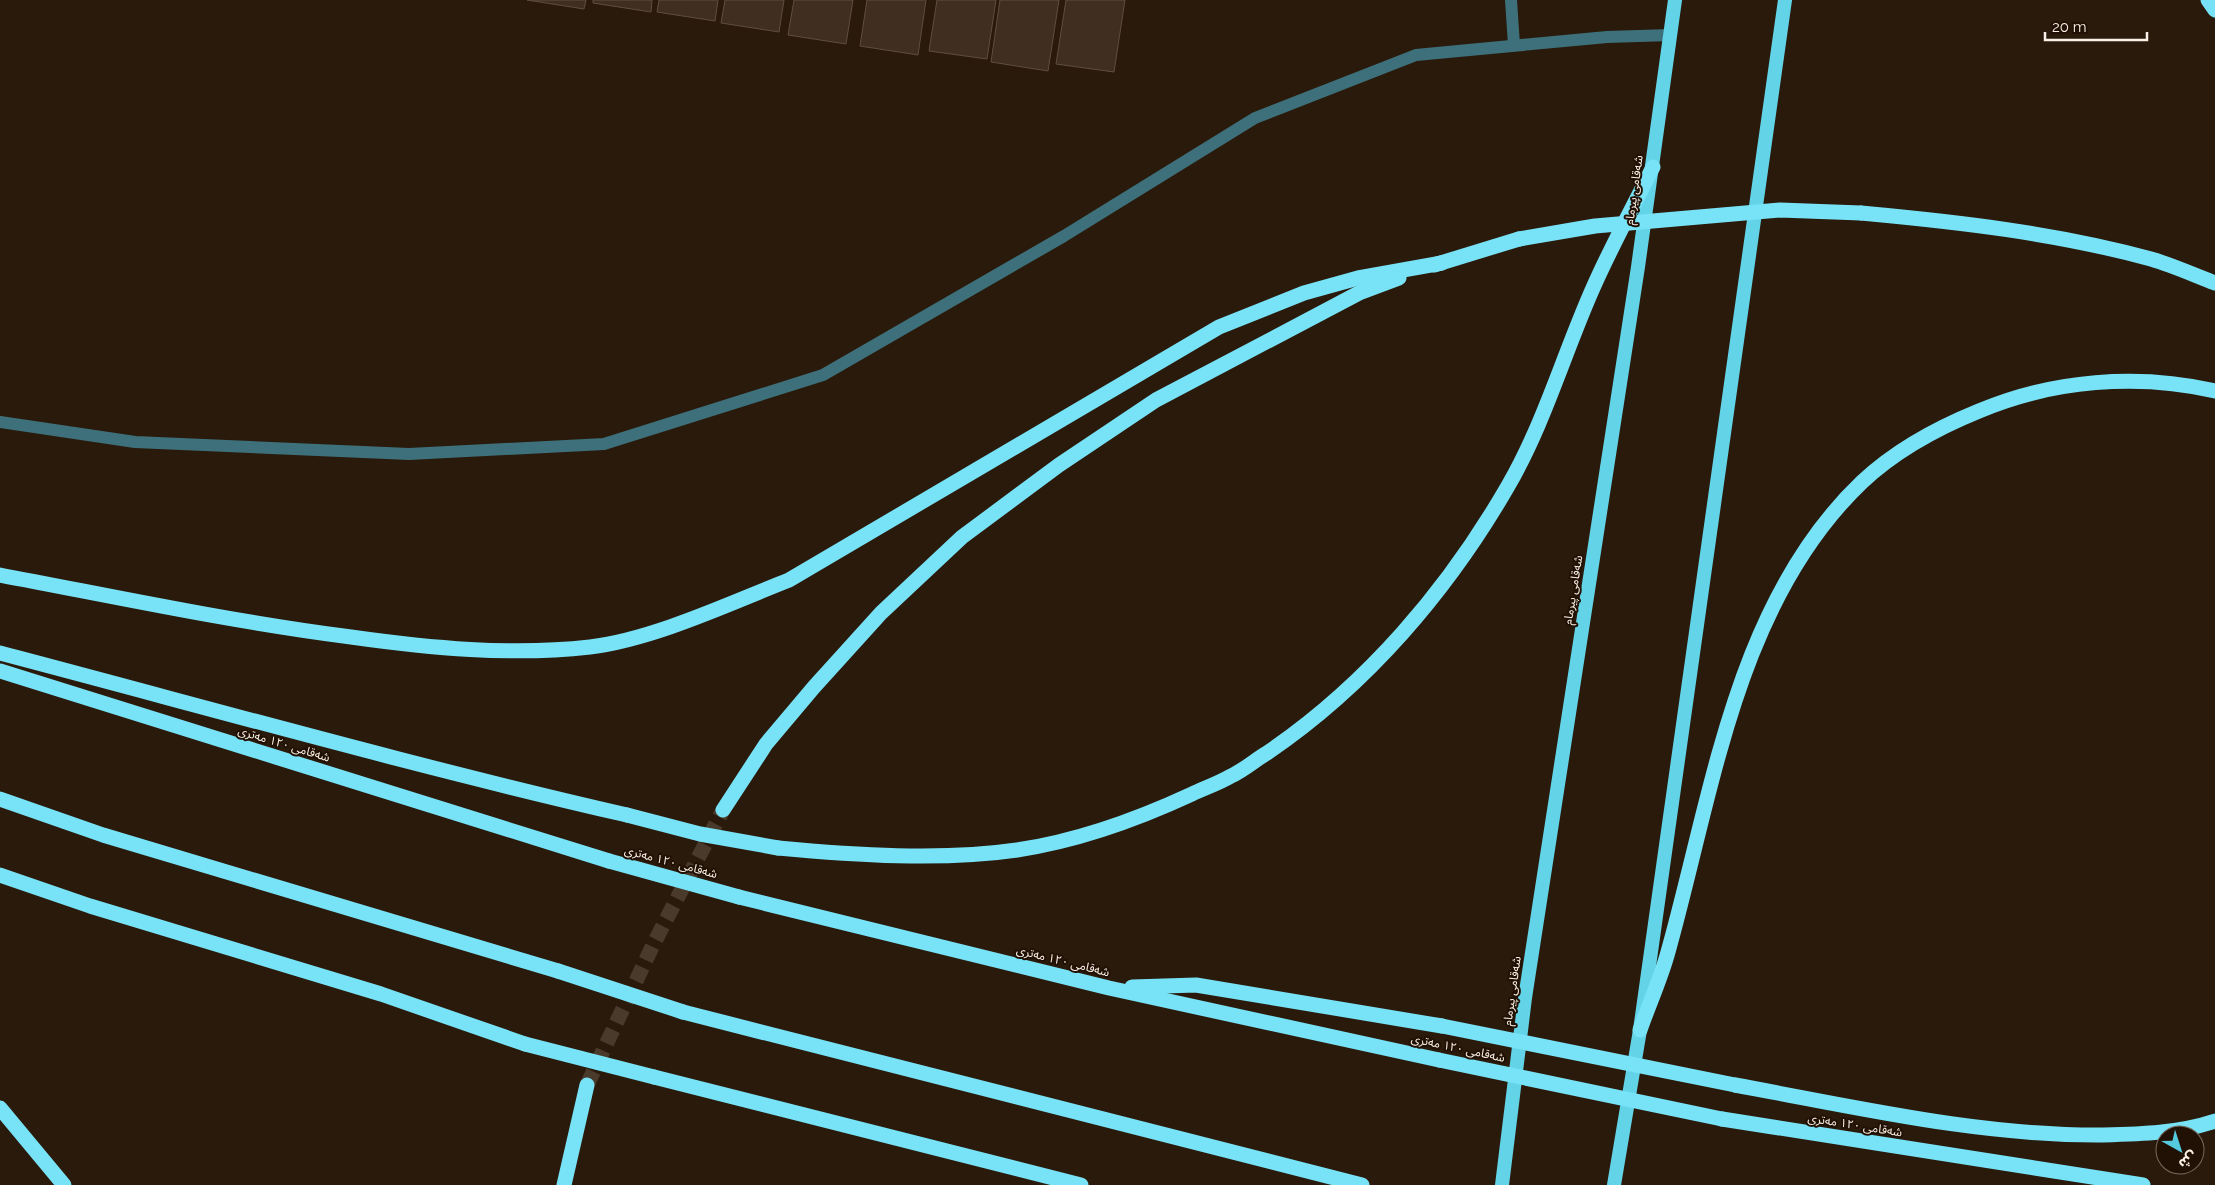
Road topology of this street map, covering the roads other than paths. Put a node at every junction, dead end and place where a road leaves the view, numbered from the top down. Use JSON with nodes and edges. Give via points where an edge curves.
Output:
{"nodes":[{"id":1,"x":1511,"y":0,"type":"edge"},
{"id":2,"x":1676,"y":0,"type":"edge"},
{"id":3,"x":1785,"y":0,"type":"edge"},
{"id":4,"x":2208,"y":0,"type":"edge"},
{"id":5,"x":2215,"y":10,"type":"edge"},
{"id":6,"x":1671,"y":36,"type":"junction"},
{"id":7,"x":1514,"y":45,"type":"junction"},
{"id":8,"x":1653,"y":167,"type":"junction"},
{"id":9,"x":1442,"y":262,"type":"junction"},
{"id":10,"x":2215,"y":283,"type":"edge"},
{"id":11,"x":2215,"y":391,"type":"edge"},
{"id":12,"x":0,"y":422,"type":"edge"},
{"id":13,"x":0,"y":575,"type":"edge"},
{"id":14,"x":0,"y":653,"type":"edge"},
{"id":15,"x":0,"y":671,"type":"edge"},
{"id":16,"x":0,"y":799,"type":"edge"},
{"id":17,"x":723,"y":810,"type":"tunnel mouth"},
{"id":18,"x":0,"y":875,"type":"edge"},
{"id":19,"x":1109,"y":988,"type":"junction"},
{"id":20,"x":1640,"y":1030,"type":"junction"},
{"id":21,"x":587,"y":1085,"type":"tunnel mouth"},
{"id":22,"x":0,"y":1108,"type":"edge"},
{"id":23,"x":2215,"y":1121,"type":"edge"},
{"id":24,"x":64,"y":1185,"type":"edge"},
{"id":25,"x":564,"y":1185,"type":"edge"},
{"id":26,"x":1081,"y":1185,"type":"edge"},
{"id":27,"x":1362,"y":1185,"type":"edge"},
{"id":28,"x":1502,"y":1185,"type":"edge"},
{"id":29,"x":1614,"y":1185,"type":"edge"},
{"id":30,"x":2143,"y":1185,"type":"edge"}],
"edges":[{"from":1,"to":7,"type":"street"},
{"from":2,"to":6,"type":"highway","name":"شەقامی پیرمام"},
{"from":3,"to":20,"type":"highway"},
{"from":4,"to":5,"type":"highway"},
{"from":6,"to":7,"type":"street","via":[[1607,37]]},
{"from":6,"to":8,"type":"highway","name":"شەقامی پیرمام"},
{"from":7,"to":12,"type":"street","via":[[1416,55],[1255,118],[1064,236],[823,375],[604,444],[409,454],[136,442]]},
{"from":8,"to":14,"type":"highway","bridge":true,"via":[[1592,290],[1545,408],[1509,484],[1466,553],[1405,630],[1346,691],[1296,733],[1232,776],[1099,832],[1017,850],[955,855],[868,855],[778,848],[700,834],[479,780]]},
{"from":8,"to":28,"type":"highway","name":"شەقامی پیرمام","via":[[1525,998]]},
{"from":9,"to":10,"type":"highway","bridge":true,"via":[[1519,239],[1595,226],[1780,210],[1932,219],[2082,243],[2152,259]]},
{"from":9,"to":13,"type":"highway","via":[[1358,278],[1304,293],[1220,327],[789,580],[634,638],[590,646],[543,649],[462,649],[379,641],[291,630]]},
{"from":9,"to":17,"type":"highway","via":[[1359,293],[1156,400],[1059,465],[962,537],[881,613],[814,687],[766,744]]},
{"from":11,"to":20,"type":"highway","via":[[2186,384],[2121,381],[2036,392],[1993,405],[1921,438],[1887,461],[1840,505],[1816,534],[1788,578],[1762,630],[1732,712],[1667,955]]},
{"from":15,"to":19,"type":"highway","name":"شەقامی ١٢٠ مەتری","bridge":true,"via":[[610,861],[740,897]]},
{"from":16,"to":27,"type":"highway","bridge":true,"via":[[104,835],[558,971],[682,1012]]},
{"from":18,"to":26,"type":"highway","bridge":true,"via":[[90,906],[381,994],[525,1044]]},
{"from":19,"to":23,"type":"highway","bridge":true,"via":[[1196,985],[1442,1026],[1902,1116],[2009,1131],[2138,1134],[2192,1129]]},
{"from":19,"to":30,"type":"highway","name":"شەقامی ١٢٠ مەتری","bridge":true,"via":[[1722,1119]]},
{"from":20,"to":29,"type":"highway"},
{"from":21,"to":25,"type":"highway"},
{"from":22,"to":24,"type":"highway"}]}
